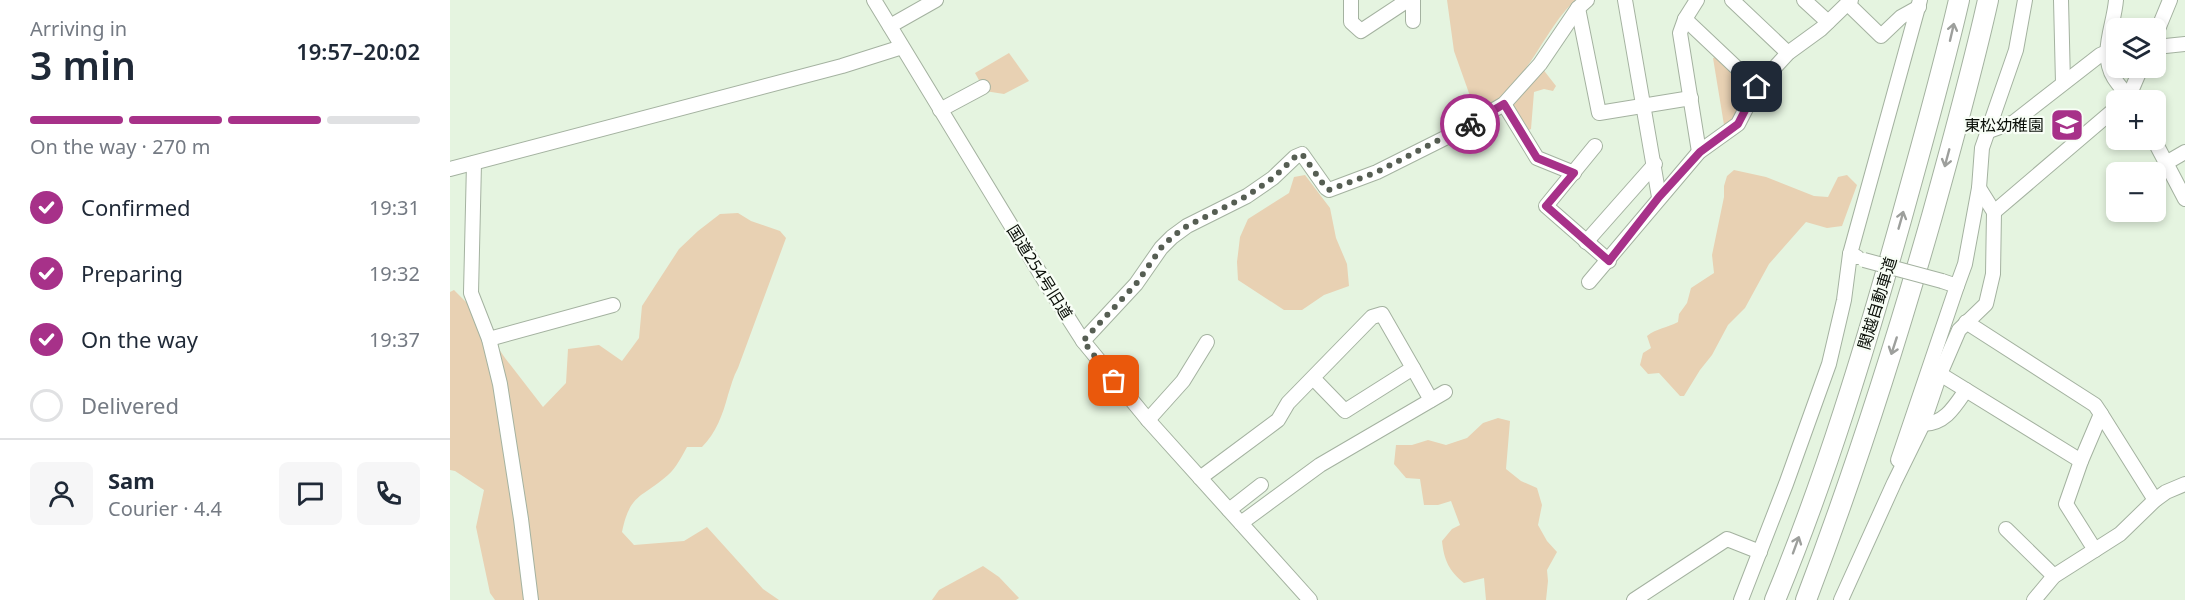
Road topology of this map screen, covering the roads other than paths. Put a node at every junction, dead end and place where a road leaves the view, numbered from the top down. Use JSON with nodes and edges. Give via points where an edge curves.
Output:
{"nodes":[{"id":1,"x":874,"y":0,"type":"edge"},
{"id":2,"x":936,"y":0,"type":"edge"},
{"id":3,"x":1351,"y":0,"type":"edge"},
{"id":4,"x":1408,"y":0,"type":"edge"},
{"id":5,"x":1413,"y":0,"type":"edge"},
{"id":6,"x":1625,"y":0,"type":"edge"},
{"id":7,"x":1697,"y":0,"type":"edge"},
{"id":8,"x":1732,"y":0,"type":"edge"},
{"id":9,"x":1804,"y":0,"type":"edge"},
{"id":10,"x":1959,"y":0,"type":"edge"},
{"id":11,"x":1988,"y":0,"type":"edge"},
{"id":12,"x":2025,"y":0,"type":"edge"},
{"id":13,"x":2061,"y":0,"type":"edge"},
{"id":14,"x":2116,"y":0,"type":"edge"},
{"id":15,"x":2169,"y":0,"type":"edge"},
{"id":16,"x":1850,"y":2,"type":"edge"},
{"id":17,"x":1919,"y":3,"type":"edge"},
{"id":18,"x":1582,"y":4,"type":"edge"},
{"id":19,"x":2115,"y":18,"type":"edge"},
{"id":20,"x":2162,"y":18,"type":"edge"},
{"id":21,"x":1685,"y":19,"type":"junction"},
{"id":22,"x":1413,"y":21,"type":"dead end"},
{"id":23,"x":1828,"y":22,"type":"junction"},
{"id":24,"x":890,"y":26,"type":"junction"},
{"id":25,"x":2185,"y":44,"type":"edge"},
{"id":26,"x":2166,"y":46,"type":"edge"},
{"id":27,"x":902,"y":47,"type":"junction"},
{"id":28,"x":1788,"y":53,"type":"junction"},
{"id":29,"x":2106,"y":53,"type":"edge"},
{"id":30,"x":2063,"y":83,"type":"junction"},
{"id":31,"x":983,"y":87,"type":"dead end"},
{"id":32,"x":1757,"y":87,"type":"junction"},
{"id":33,"x":1691,"y":98,"type":"junction"},
{"id":34,"x":1504,"y":104,"type":"junction"},
{"id":35,"x":1643,"y":106,"type":"junction"},
{"id":36,"x":940,"y":110,"type":"junction"},
{"id":37,"x":2106,"y":117,"type":"edge"},
{"id":38,"x":1989,"y":131,"type":"junction"},
{"id":39,"x":1595,"y":146,"type":"dead end"},
{"id":40,"x":1700,"y":152,"type":"junction"},
{"id":41,"x":2185,"y":152,"type":"edge"},
{"id":42,"x":474,"y":163,"type":"junction"},
{"id":43,"x":2166,"y":163,"type":"joint"},
{"id":44,"x":1654,"y":164,"type":"junction"},
{"id":45,"x":450,"y":169,"type":"edge"},
{"id":46,"x":1574,"y":173,"type":"junction"},
{"id":47,"x":1979,"y":188,"type":"junction"},
{"id":48,"x":1659,"y":197,"type":"junction"},
{"id":49,"x":2185,"y":199,"type":"edge"},
{"id":50,"x":1994,"y":212,"type":"junction"},
{"id":51,"x":1586,"y":242,"type":"junction"},
{"id":52,"x":1850,"y":254,"type":"junction"},
{"id":53,"x":1609,"y":261,"type":"junction"},
{"id":54,"x":1589,"y":282,"type":"dead end"},
{"id":55,"x":1957,"y":286,"type":"junction"},
{"id":56,"x":613,"y":305,"type":"dead end"},
{"id":57,"x":1966,"y":322,"type":"junction"},
{"id":58,"x":489,"y":339,"type":"junction"},
{"id":59,"x":1083,"y":341,"type":"junction"},
{"id":60,"x":1207,"y":342,"type":"dead end"},
{"id":61,"x":1413,"y":368,"type":"junction"},
{"id":62,"x":1940,"y":374,"type":"junction"},
{"id":63,"x":1314,"y":379,"type":"junction"},
{"id":64,"x":1966,"y":390,"type":"junction"},
{"id":65,"x":1445,"y":392,"type":"dead end"},
{"id":66,"x":1431,"y":400,"type":"junction"},
{"id":67,"x":2101,"y":414,"type":"junction"},
{"id":68,"x":1148,"y":420,"type":"junction"},
{"id":69,"x":1923,"y":424,"type":"junction"},
{"id":70,"x":2081,"y":461,"type":"junction"},
{"id":71,"x":1200,"y":478,"type":"junction"},
{"id":72,"x":1894,"y":483,"type":"junction"},
{"id":73,"x":2185,"y":484,"type":"edge"},
{"id":74,"x":1261,"y":485,"type":"dead end"},
{"id":75,"x":2155,"y":500,"type":"junction"},
{"id":76,"x":1228,"y":510,"type":"junction"},
{"id":77,"x":1241,"y":523,"type":"junction"},
{"id":78,"x":2006,"y":529,"type":"dead end"},
{"id":79,"x":2095,"y":550,"type":"junction"},
{"id":80,"x":1760,"y":552,"type":"junction"},
{"id":81,"x":2054,"y":576,"type":"junction"},
{"id":82,"x":531,"y":600,"type":"edge"},
{"id":83,"x":1310,"y":600,"type":"edge"},
{"id":84,"x":1634,"y":600,"type":"edge"},
{"id":85,"x":1741,"y":600,"type":"edge"},
{"id":86,"x":1775,"y":600,"type":"edge"},
{"id":87,"x":1806,"y":600,"type":"edge"},
{"id":88,"x":1841,"y":600,"type":"edge"},
{"id":89,"x":2034,"y":600,"type":"edge"}],
"edges":[{"from":1,"to":24,"type":"street","name":"国道254号旧道"},
{"from":2,"to":24,"type":"street"},
{"from":3,"to":4,"type":"street","via":[[1351,22],[1361,31]]},
{"from":5,"to":22,"type":"street"},
{"from":6,"to":35,"type":"street"},
{"from":7,"to":21,"type":"street"},
{"from":8,"to":28,"type":"street"},
{"from":9,"to":23,"type":"street"},
{"from":86,"to":10,"type":"highway","name":"関越自動車道","one_way":true,"via":[[1840,424],[1877,306]]},
{"from":11,"to":87,"type":"highway","name":"関越自動車道","one_way":true,"via":[[1903,317]]},
{"from":12,"to":38,"type":"street","via":[[2016,50]]},
{"from":13,"to":30,"type":"street"},
{"from":14,"to":19,"type":"street"},
{"from":15,"to":20,"type":"street"},
{"from":16,"to":17,"type":"street","via":[[1881,36]]},
{"from":16,"to":23,"type":"street"},
{"from":17,"to":52,"type":"street"},
{"from":18,"to":34,"type":"street","via":[[1540,64]]},
{"from":18,"to":35,"type":"street","via":[[1599,113]]},
{"from":21,"to":32,"type":"street"},
{"from":21,"to":33,"type":"street","via":[[1680,33]]},
{"from":23,"to":28,"type":"street"},
{"from":24,"to":27,"type":"street","name":"国道254号旧道"},
{"from":25,"to":26,"type":"street"},
{"from":27,"to":36,"type":"street","name":"国道254号旧道"},
{"from":27,"to":42,"type":"street"},
{"from":28,"to":32,"type":"street"},
{"from":29,"to":30,"type":"street"},
{"from":30,"to":38,"type":"street","via":[[2014,122]]},
{"from":31,"to":36,"type":"street"},
{"from":32,"to":40,"type":"street","via":[[1738,124]]},
{"from":33,"to":35,"type":"street"},
{"from":33,"to":40,"type":"street"},
{"from":34,"to":46,"type":"street","via":[[1537,158]]},
{"from":34,"to":59,"type":"street","via":[[1418,152],[1329,190],[1302,154],[1295,157],[1247,196],[1172,237],[1136,284]]},
{"from":35,"to":44,"type":"street"},
{"from":36,"to":59,"type":"street","name":"国道254号旧道"},
{"from":37,"to":50,"type":"street"},
{"from":38,"to":47,"type":"street","via":[[1982,148]]},
{"from":39,"to":46,"type":"street"},
{"from":40,"to":48,"type":"street"},
{"from":41,"to":43,"type":"street"},
{"from":42,"to":45,"type":"street"},
{"from":42,"to":58,"type":"street","via":[[471,293]]},
{"from":43,"to":49,"type":"street"},
{"from":44,"to":48,"type":"street"},
{"from":44,"to":51,"type":"street"},
{"from":46,"to":51,"type":"street","via":[[1546,206]]},
{"from":47,"to":50,"type":"street"},
{"from":47,"to":55,"type":"street"},
{"from":48,"to":53,"type":"street"},
{"from":50,"to":57,"type":"street","via":[[1993,274],[1986,304]]},
{"from":51,"to":53,"type":"street"},
{"from":52,"to":55,"type":"street","bridge":true},
{"from":52,"to":80,"type":"street","via":[[1829,364]]},
{"from":53,"to":54,"type":"street"},
{"from":55,"to":72,"type":"street","via":[[1896,464]]},
{"from":56,"to":58,"type":"street"},
{"from":57,"to":62,"type":"street"},
{"from":57,"to":67,"type":"street","via":[[2095,405]]},
{"from":58,"to":82,"type":"street","via":[[500,384]]},
{"from":59,"to":68,"type":"street","name":"国道254号旧道"},
{"from":60,"to":68,"type":"street","via":[[1184,381]]},
{"from":61,"to":63,"type":"street","via":[[1345,411]]},
{"from":61,"to":63,"type":"street","via":[[1382,314],[1372,317]]},
{"from":61,"to":66,"type":"street"},
{"from":62,"to":64,"type":"street"},
{"from":62,"to":69,"type":"street"},
{"from":63,"to":71,"type":"street","via":[[1288,404],[1278,420]]},
{"from":64,"to":69,"type":"street","via":[[1950,414],[1933,424]]},
{"from":64,"to":70,"type":"street"},
{"from":65,"to":66,"type":"street"},
{"from":66,"to":77,"type":"street","via":[[1320,465]]},
{"from":67,"to":70,"type":"street"},
{"from":67,"to":75,"type":"street"},
{"from":68,"to":71,"type":"street","name":"国道254号旧道"},
{"from":69,"to":72,"type":"street"},
{"from":70,"to":79,"type":"street","via":[[2066,504]]},
{"from":71,"to":76,"type":"street","name":"国道254号旧道"},
{"from":72,"to":88,"type":"street"},
{"from":73,"to":75,"type":"street"},
{"from":74,"to":76,"type":"street"},
{"from":75,"to":79,"type":"street","via":[[2120,534]]},
{"from":76,"to":77,"type":"street","name":"国道254号旧道"},
{"from":77,"to":83,"type":"street","name":"国道254号旧道"},
{"from":78,"to":81,"type":"street"},
{"from":79,"to":81,"type":"street"},
{"from":80,"to":84,"type":"street","via":[[1727,539]]},
{"from":80,"to":85,"type":"street"},
{"from":81,"to":89,"type":"street"}]}
